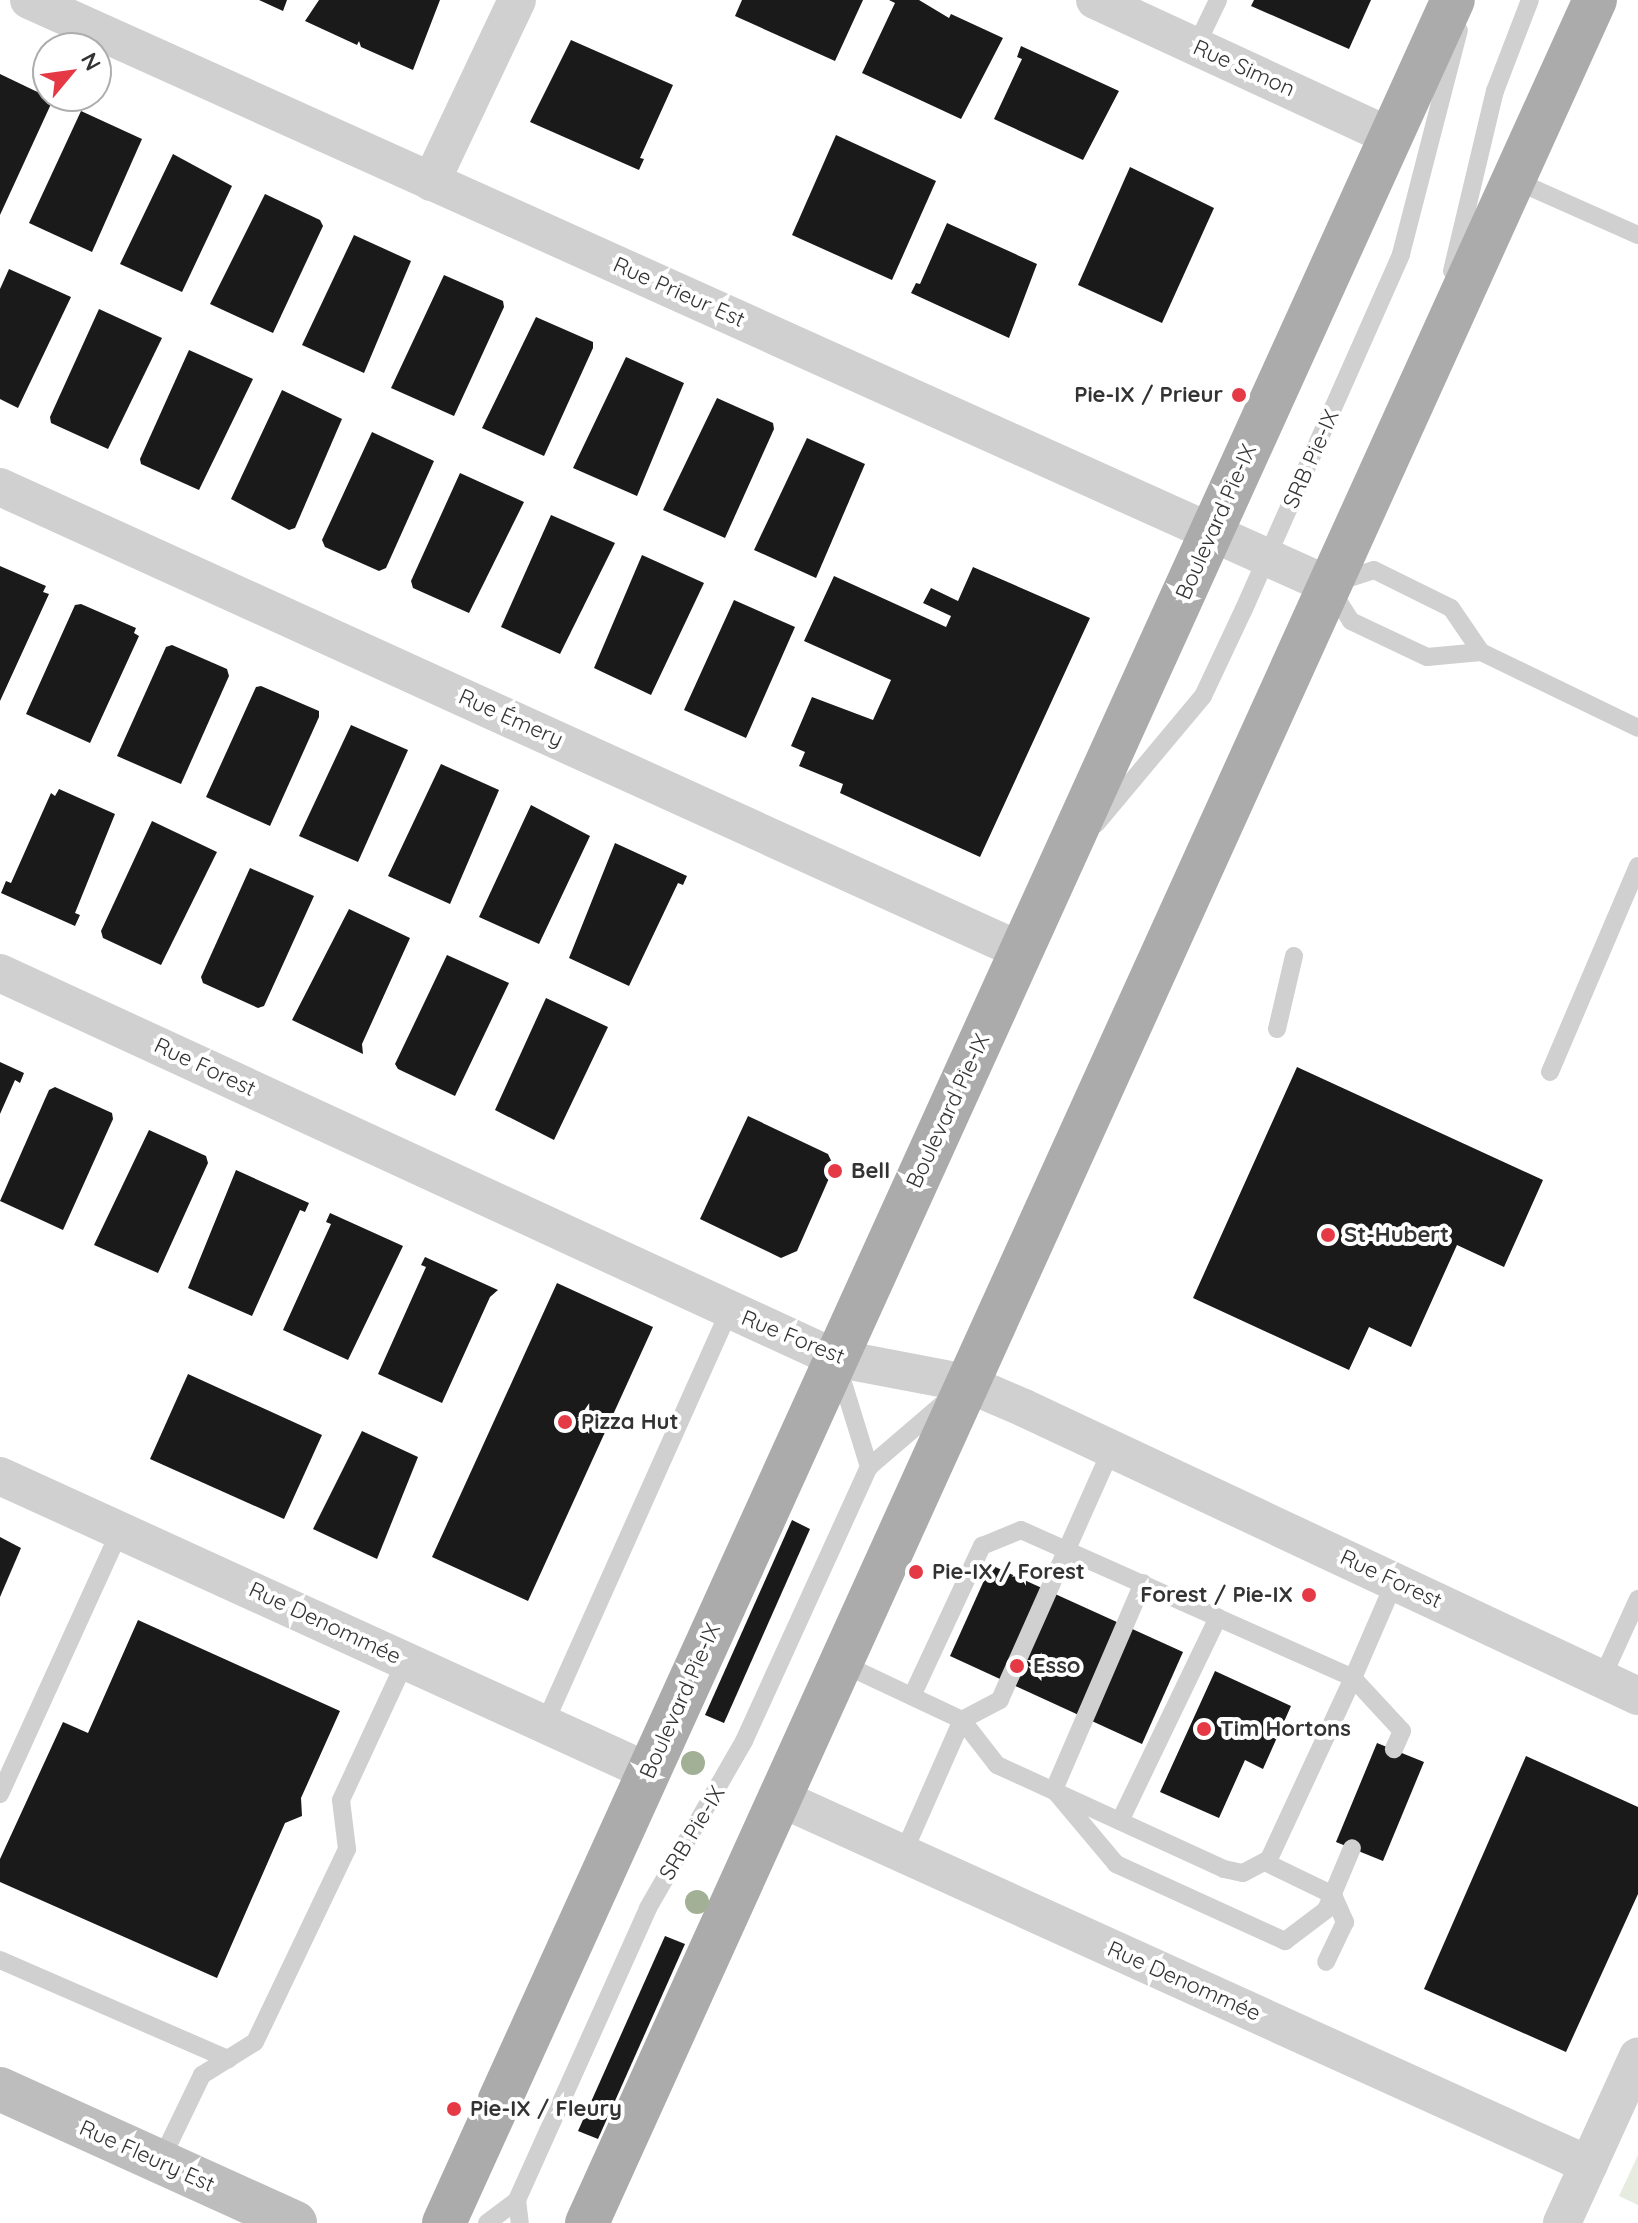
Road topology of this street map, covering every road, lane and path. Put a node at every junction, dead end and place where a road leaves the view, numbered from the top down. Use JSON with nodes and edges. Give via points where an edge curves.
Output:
{"nodes":[{"id":1,"x":29,"y":0,"type":"edge"},
{"id":2,"x":517,"y":0,"type":"edge"},
{"id":3,"x":1095,"y":0,"type":"edge"},
{"id":4,"x":1218,"y":0,"type":"edge"},
{"id":5,"x":1453,"y":0,"type":"edge"},
{"id":6,"x":1467,"y":0,"type":"edge"},
{"id":7,"x":1530,"y":0,"type":"edge"},
{"id":8,"x":1595,"y":0,"type":"edge"},
{"id":9,"x":1196,"y":46,"type":"junction"},
{"id":10,"x":1391,"y":137,"type":"junction"},
{"id":11,"x":1512,"y":179,"type":"junction"},
{"id":12,"x":431,"y":182,"type":"junction"},
{"id":13,"x":1638,"y":235,"type":"edge"},
{"id":14,"x":1429,"y":371,"type":"junction"},
{"id":15,"x":0,"y":487,"type":"edge"},
{"id":16,"x":1213,"y":533,"type":"junction"},
{"id":17,"x":1267,"y":557,"type":"junction"},
{"id":18,"x":1328,"y":585,"type":"junction"},
{"id":19,"x":1481,"y":652,"type":"junction"},
{"id":20,"x":1638,"y":728,"type":"edge"},
{"id":21,"x":1638,"y":866,"type":"edge"},
{"id":22,"x":1058,"y":869,"type":"junction"},
{"id":23,"x":1021,"y":951,"type":"junction"},
{"id":24,"x":1294,"y":956,"type":"dead end"},
{"id":25,"x":0,"y":973,"type":"edge"},
{"id":26,"x":1277,"y":1029,"type":"dead end"},
{"id":27,"x":1550,"y":1072,"type":"dead end"},
{"id":28,"x":730,"y":1310,"type":"junction"},
{"id":29,"x":835,"y":1358,"type":"junction"},
{"id":30,"x":966,"y":1383,"type":"junction"},
{"id":31,"x":1112,"y":1448,"type":"junction"},
{"id":32,"x":869,"y":1467,"type":"junction"},
{"id":33,"x":0,"y":1476,"type":"edge"},
{"id":34,"x":121,"y":1529,"type":"junction"},
{"id":35,"x":1066,"y":1549,"type":"junction"},
{"id":36,"x":1395,"y":1581,"type":"junction"},
{"id":37,"x":1143,"y":1583,"type":"junction"},
{"id":38,"x":1638,"y":1599,"type":"edge"},
{"id":39,"x":1218,"y":1617,"type":"junction"},
{"id":40,"x":406,"y":1660,"type":"junction"},
{"id":41,"x":841,"y":1663,"type":"junction"},
{"id":42,"x":1353,"y":1678,"type":"junction"},
{"id":43,"x":1602,"y":1678,"type":"junction"},
{"id":44,"x":912,"y":1696,"type":"junction"},
{"id":45,"x":1638,"y":1696,"type":"edge"},
{"id":46,"x":962,"y":1720,"type":"junction"},
{"id":47,"x":544,"y":1725,"type":"junction"},
{"id":48,"x":1394,"y":1749,"type":"dead end"},
{"id":49,"x":649,"y":1772,"type":"junction"},
{"id":50,"x":1054,"y":1790,"type":"junction"},
{"id":51,"x":0,"y":1794,"type":"edge"},
{"id":52,"x":780,"y":1798,"type":"junction"},
{"id":53,"x":1120,"y":1821,"type":"junction"},
{"id":54,"x":1352,"y":1848,"type":"dead end"},
{"id":55,"x":903,"y":1854,"type":"junction"},
{"id":56,"x":1265,"y":1862,"type":"junction"},
{"id":57,"x":1333,"y":1895,"type":"junction"},
{"id":58,"x":0,"y":1960,"type":"edge"},
{"id":59,"x":1326,"y":1962,"type":"dead end"},
{"id":60,"x":1638,"y":2056,"type":"edge"},
{"id":61,"x":228,"y":2059,"type":"junction"},
{"id":62,"x":0,"y":2089,"type":"edge"},
{"id":63,"x":160,"y":2162,"type":"junction"},
{"id":64,"x":1589,"y":2165,"type":"junction"},
{"id":65,"x":517,"y":2200,"type":"junction"},
{"id":66,"x":295,"y":2223,"type":"edge"},
{"id":67,"x":444,"y":2223,"type":"edge"},
{"id":68,"x":487,"y":2223,"type":"edge"},
{"id":69,"x":520,"y":2223,"type":"edge"},
{"id":70,"x":587,"y":2223,"type":"edge"},
{"id":71,"x":1562,"y":2223,"type":"edge"}],
"edges":[{"from":1,"to":12,"type":"street","name":"Rue Prieur Est"},
{"from":2,"to":12,"type":"street"},
{"from":3,"to":9,"type":"street","name":"Rue Simon"},
{"from":4,"to":9,"type":"lane"},
{"from":5,"to":10,"type":"main road","name":"Boulevard Pie-IX"},
{"from":6,"to":17,"type":"lane","name":"SRB Pie-IX","via":[[1401,254]]},
{"from":7,"to":14,"type":"lane","via":[[1495,91]]},
{"from":8,"to":11,"type":"main road"},
{"from":9,"to":10,"type":"street","name":"Rue Simon"},
{"from":10,"to":16,"type":"main road","name":"Boulevard Pie-IX"},
{"from":11,"to":13,"type":"lane"},
{"from":11,"to":14,"type":"main road"},
{"from":12,"to":16,"type":"street","name":"Rue Prieur Est"},
{"from":14,"to":18,"type":"main road"},
{"from":15,"to":23,"type":"street","name":"Rue Émery"},
{"from":16,"to":17,"type":"street","name":"Rue Prieur Est"},
{"from":16,"to":22,"type":"main road","name":"Boulevard Pie-IX"},
{"from":17,"to":18,"type":"street","name":"Rue Prieur Est"},
{"from":17,"to":22,"type":"lane","name":"SRB Pie-IX","via":[[1203,696]]},
{"from":18,"to":19,"type":"lane","via":[[1351,621],[1427,657]]},
{"from":18,"to":19,"type":"lane","via":[[1374,570],[1451,608]]},
{"from":18,"to":30,"type":"main road"},
{"from":19,"to":20,"type":"lane"},
{"from":21,"to":27,"type":"lane"},
{"from":22,"to":23,"type":"main road","name":"Boulevard Pie-IX"},
{"from":23,"to":29,"type":"main road","name":"Boulevard Pie-IX"},
{"from":24,"to":26,"type":"lane"},
{"from":25,"to":28,"type":"street","name":"Rue Forest"},
{"from":28,"to":29,"type":"street","name":"Rue Forest"},
{"from":28,"to":47,"type":"lane"},
{"from":29,"to":30,"type":"street","name":"Rue Forest"},
{"from":29,"to":32,"type":"lane"},
{"from":29,"to":49,"type":"main road","name":"Boulevard Pie-IX"},
{"from":30,"to":31,"type":"street","name":"Rue Forest"},
{"from":30,"to":32,"type":"lane","name":"SRB Pie-IX"},
{"from":30,"to":41,"type":"main road"},
{"from":31,"to":35,"type":"lane"},
{"from":31,"to":36,"type":"street","name":"Rue Forest"},
{"from":32,"to":65,"type":"lane","name":"SRB Pie-IX","via":[[744,1741],[648,1908]]},
{"from":33,"to":34,"type":"street","name":"Rue Denommée"},
{"from":34,"to":40,"type":"street","name":"Rue Denommée"},
{"from":34,"to":51,"type":"lane"},
{"from":35,"to":37,"type":"lane"},
{"from":35,"to":44,"type":"lane","via":[[1021,1530],[982,1546]]},
{"from":35,"to":46,"type":"lane","via":[[1000,1700]]},
{"from":36,"to":42,"type":"lane"},
{"from":36,"to":43,"type":"street","name":"Rue Forest"},
{"from":37,"to":39,"type":"lane"},
{"from":37,"to":50,"type":"lane"},
{"from":38,"to":43,"type":"lane"},
{"from":39,"to":42,"type":"lane"},
{"from":39,"to":53,"type":"lane"},
{"from":40,"to":47,"type":"street","name":"Rue Denommée"},
{"from":40,"to":61,"type":"lane","via":[[341,1800],[347,1849],[255,2042]]},
{"from":41,"to":44,"type":"lane"},
{"from":41,"to":52,"type":"main road"},
{"from":42,"to":48,"type":"lane","via":[[1402,1731]]},
{"from":42,"to":56,"type":"lane"},
{"from":43,"to":45,"type":"street","name":"Rue Forest"},
{"from":44,"to":46,"type":"lane"},
{"from":46,"to":50,"type":"lane","via":[[997,1765]]},
{"from":46,"to":55,"type":"lane"},
{"from":47,"to":49,"type":"street","name":"Rue Denommée"},
{"from":49,"to":67,"type":"main road","name":"Boulevard Pie-IX"},
{"from":50,"to":53,"type":"lane"},
{"from":50,"to":57,"type":"lane","via":[[1116,1864],[1285,1941],[1326,1910]]},
{"from":52,"to":55,"type":"street","name":"Rue Denommée"},
{"from":52,"to":70,"type":"main road"},
{"from":53,"to":56,"type":"lane","via":[[1233,1872],[1253,1870]]},
{"from":54,"to":57,"type":"lane"},
{"from":55,"to":64,"type":"street","name":"Rue Denommée"},
{"from":56,"to":57,"type":"lane"},
{"from":57,"to":59,"type":"lane","via":[[1345,1922]]},
{"from":58,"to":61,"type":"lane"},
{"from":60,"to":64,"type":"street"},
{"from":61,"to":63,"type":"lane","via":[[202,2075]]},
{"from":62,"to":63,"type":"street","name":"Rue Fleury Est"},
{"from":63,"to":66,"type":"street","name":"Rue Fleury Est"},
{"from":64,"to":71,"type":"street"},
{"from":65,"to":68,"type":"lane","name":"SRB Pie-IX"},
{"from":65,"to":69,"type":"lane"}]}
